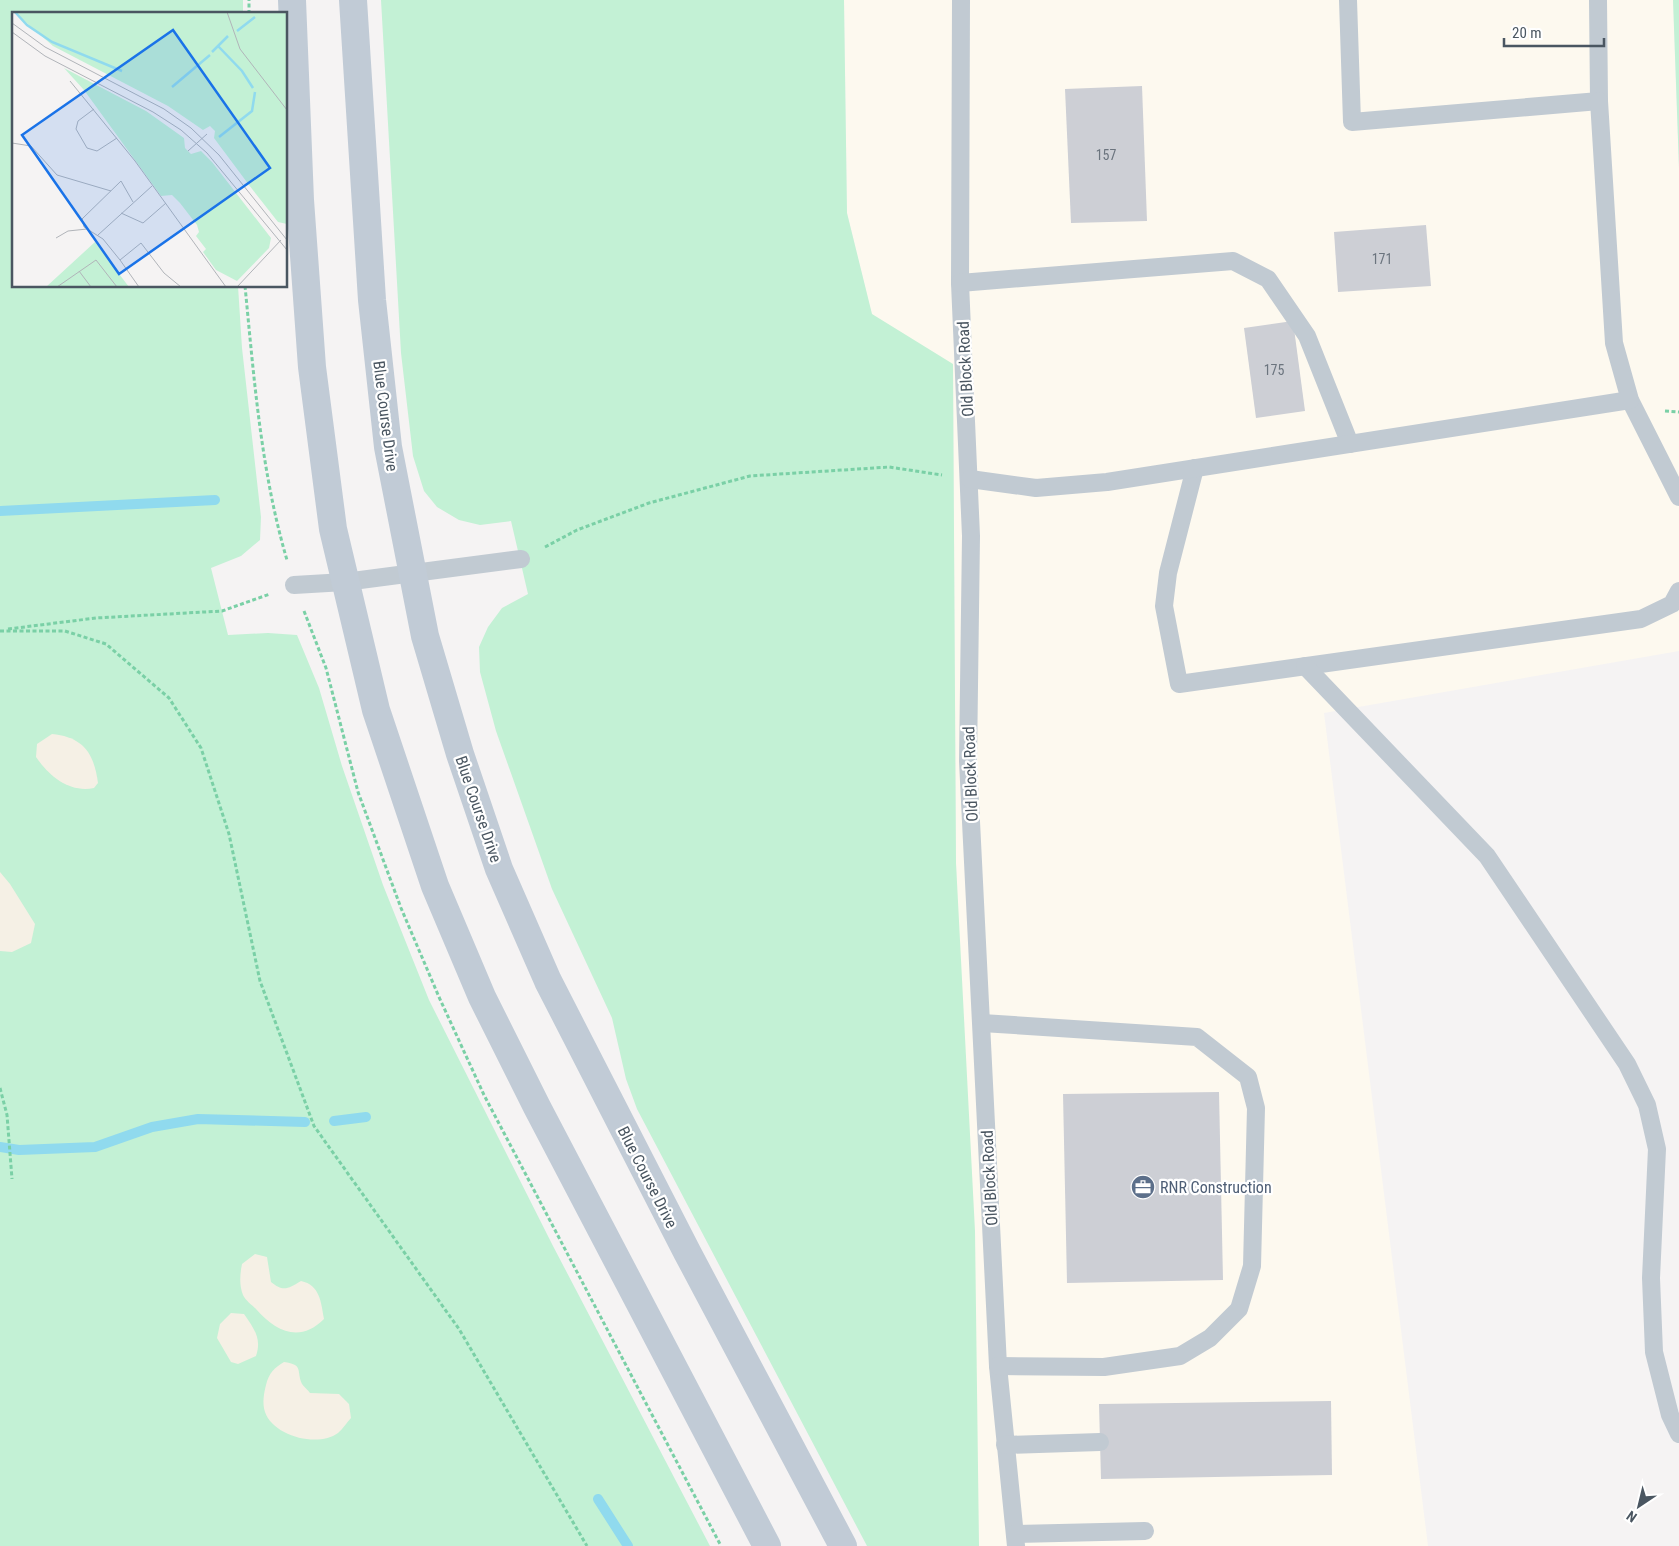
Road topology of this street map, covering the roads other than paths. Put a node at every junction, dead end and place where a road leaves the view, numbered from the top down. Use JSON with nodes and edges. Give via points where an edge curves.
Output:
{"nodes":[{"id":1,"x":292,"y":0,"type":"edge"},
{"id":2,"x":354,"y":0,"type":"edge"},
{"id":3,"x":961,"y":0,"type":"edge"},
{"id":4,"x":1348,"y":0,"type":"edge"},
{"id":5,"x":1598,"y":0,"type":"edge"},
{"id":6,"x":1599,"y":101,"type":"junction"},
{"id":7,"x":960,"y":283,"type":"junction"},
{"id":8,"x":1630,"y":400,"type":"junction"},
{"id":9,"x":1350,"y":444,"type":"junction"},
{"id":10,"x":1195,"y":468,"type":"junction"},
{"id":11,"x":970,"y":479,"type":"junction"},
{"id":12,"x":1679,"y":497,"type":"edge"},
{"id":13,"x":521,"y":560,"type":"road end"},
{"id":14,"x":412,"y":573,"type":"junction"},
{"id":15,"x":344,"y":582,"type":"junction"},
{"id":16,"x":294,"y":586,"type":"road end"},
{"id":17,"x":1679,"y":591,"type":"edge"},
{"id":18,"x":1305,"y":666,"type":"junction"},
{"id":19,"x":982,"y":1023,"type":"junction"},
{"id":20,"x":998,"y":1366,"type":"junction"},
{"id":21,"x":1679,"y":1434,"type":"edge"},
{"id":22,"x":1100,"y":1442,"type":"dead end"},
{"id":23,"x":1005,"y":1445,"type":"junction"},
{"id":24,"x":1145,"y":1531,"type":"dead end"},
{"id":25,"x":1016,"y":1540,"type":"edge"},
{"id":26,"x":767,"y":1546,"type":"edge"},
{"id":27,"x":843,"y":1546,"type":"edge"}],
"edges":[{"from":1,"to":15,"type":"main road","via":[[300,200],[312,367],[333,529]]},
{"from":2,"to":14,"type":"main road","name":"Blue Course Drive","via":[[372,300],[388,447]]},
{"from":3,"to":7,"type":"lane","name":"Old Block Road"},
{"from":4,"to":6,"type":"lane","via":[[1352,122]]},
{"from":5,"to":6,"type":"lane"},
{"from":6,"to":8,"type":"lane","via":[[1614,343]]},
{"from":7,"to":9,"type":"lane","via":[[1233,261],[1268,279],[1307,336]]},
{"from":7,"to":11,"type":"lane","name":"Old Block Road"},
{"from":8,"to":9,"type":"lane"},
{"from":8,"to":12,"type":"lane"},
{"from":9,"to":10,"type":"lane"},
{"from":10,"to":11,"type":"lane","via":[[1106,482],[1036,488]]},
{"from":10,"to":18,"type":"lane","via":[[1168,573],[1164,606],[1179,684]]},
{"from":11,"to":19,"type":"lane","name":"Old Block Road","via":[[968,761]]},
{"from":13,"to":14,"type":"lane"},
{"from":14,"to":15,"type":"lane"},
{"from":14,"to":27,"type":"main road","name":"Blue Course Drive","via":[[425,636],[460,754],[499,869],[548,980]]},
{"from":15,"to":16,"type":"lane"},
{"from":15,"to":26,"type":"main road","via":[[376,710],[414,829],[482,997]]},
{"from":17,"to":18,"type":"lane","via":[[1672,604],[1641,619]]},
{"from":18,"to":21,"type":"lane","via":[[1487,856],[1627,1064],[1647,1105],[1657,1149],[1651,1278],[1654,1352],[1670,1415]]},
{"from":19,"to":20,"type":"lane","name":"Old Block Road"},
{"from":19,"to":20,"type":"lane","via":[[1197,1037],[1248,1076],[1256,1108],[1252,1266],[1239,1309],[1210,1338],[1180,1356],[1104,1368]]},
{"from":20,"to":23,"type":"lane","name":"Old Block Road"},
{"from":22,"to":23,"type":"lane"},
{"from":23,"to":25,"type":"lane","name":"Old Block Road"},
{"from":24,"to":25,"type":"lane"}]}
